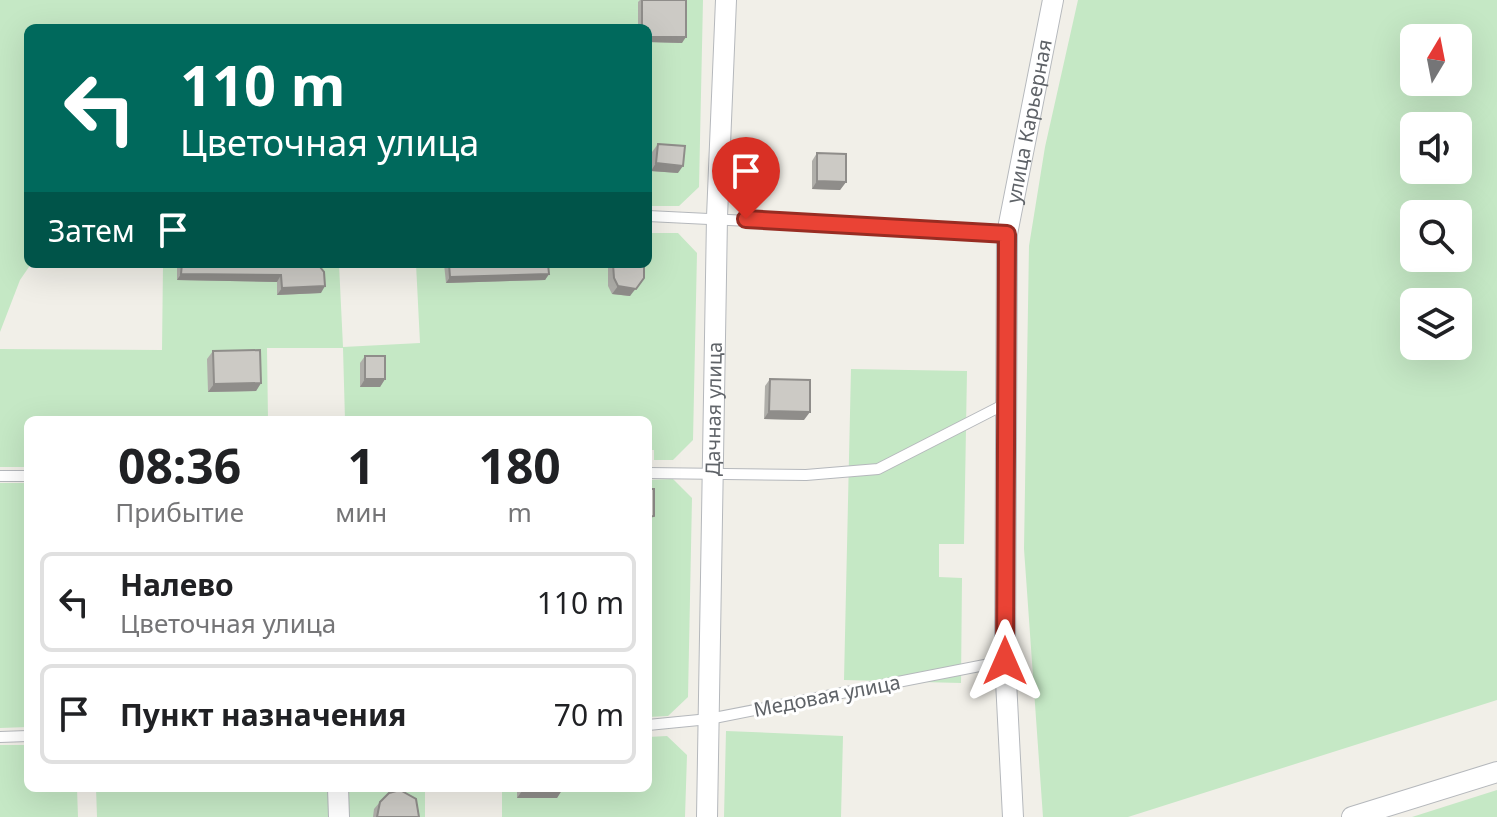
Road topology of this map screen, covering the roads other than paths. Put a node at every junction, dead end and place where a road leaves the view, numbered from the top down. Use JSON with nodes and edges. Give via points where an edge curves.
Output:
{"nodes":[{"id":1,"x":726,"y":0,"type":"edge"},
{"id":2,"x":1053,"y":0,"type":"edge"},
{"id":3,"x":652,"y":216,"type":"edge"},
{"id":4,"x":717,"y":217,"type":"junction"},
{"id":5,"x":1007,"y":234,"type":"junction"},
{"id":6,"x":1005,"y":404,"type":"junction"},
{"id":7,"x":652,"y":473,"type":"edge"},
{"id":8,"x":715,"y":473,"type":"junction"},
{"id":9,"x":0,"y":476,"type":"edge"},
{"id":10,"x":24,"y":476,"type":"edge"},
{"id":11,"x":1005,"y":661,"type":"junction"},
{"id":12,"x":709,"y":719,"type":"junction"},
{"id":13,"x":652,"y":725,"type":"edge"},
{"id":14,"x":24,"y":736,"type":"edge"},
{"id":15,"x":0,"y":737,"type":"edge"},
{"id":16,"x":1497,"y":772,"type":"edge"},
{"id":17,"x":338,"y":792,"type":"edge"},
{"id":18,"x":339,"y":817,"type":"edge"},
{"id":19,"x":707,"y":817,"type":"edge"},
{"id":20,"x":1013,"y":817,"type":"edge"},
{"id":21,"x":1352,"y":817,"type":"edge"}],
"edges":[{"from":1,"to":4,"type":"street","name":"Дачная улица"},
{"from":2,"to":5,"type":"street","name":"улица Карьерная"},
{"from":3,"to":4,"type":"lane"},
{"from":4,"to":5,"type":"lane"},
{"from":4,"to":8,"type":"street","name":"Дачная улица"},
{"from":5,"to":6,"type":"street","name":"улица Карьерная"},
{"from":6,"to":8,"type":"lane","via":[[878,469],[806,475]]},
{"from":6,"to":11,"type":"street","name":"улица Карьерная"},
{"from":7,"to":8,"type":"lane"},
{"from":8,"to":12,"type":"street","name":"Дачная улица"},
{"from":9,"to":10,"type":"lane"},
{"from":11,"to":12,"type":"lane","name":"Медовая улица"},
{"from":11,"to":20,"type":"street","name":"улица Карьерная"},
{"from":12,"to":13,"type":"lane","name":"Медовая улица"},
{"from":12,"to":19,"type":"street","name":"Дачная улица"},
{"from":14,"to":15,"type":"lane"},
{"from":16,"to":21,"type":"street"},
{"from":17,"to":18,"type":"street"}]}
